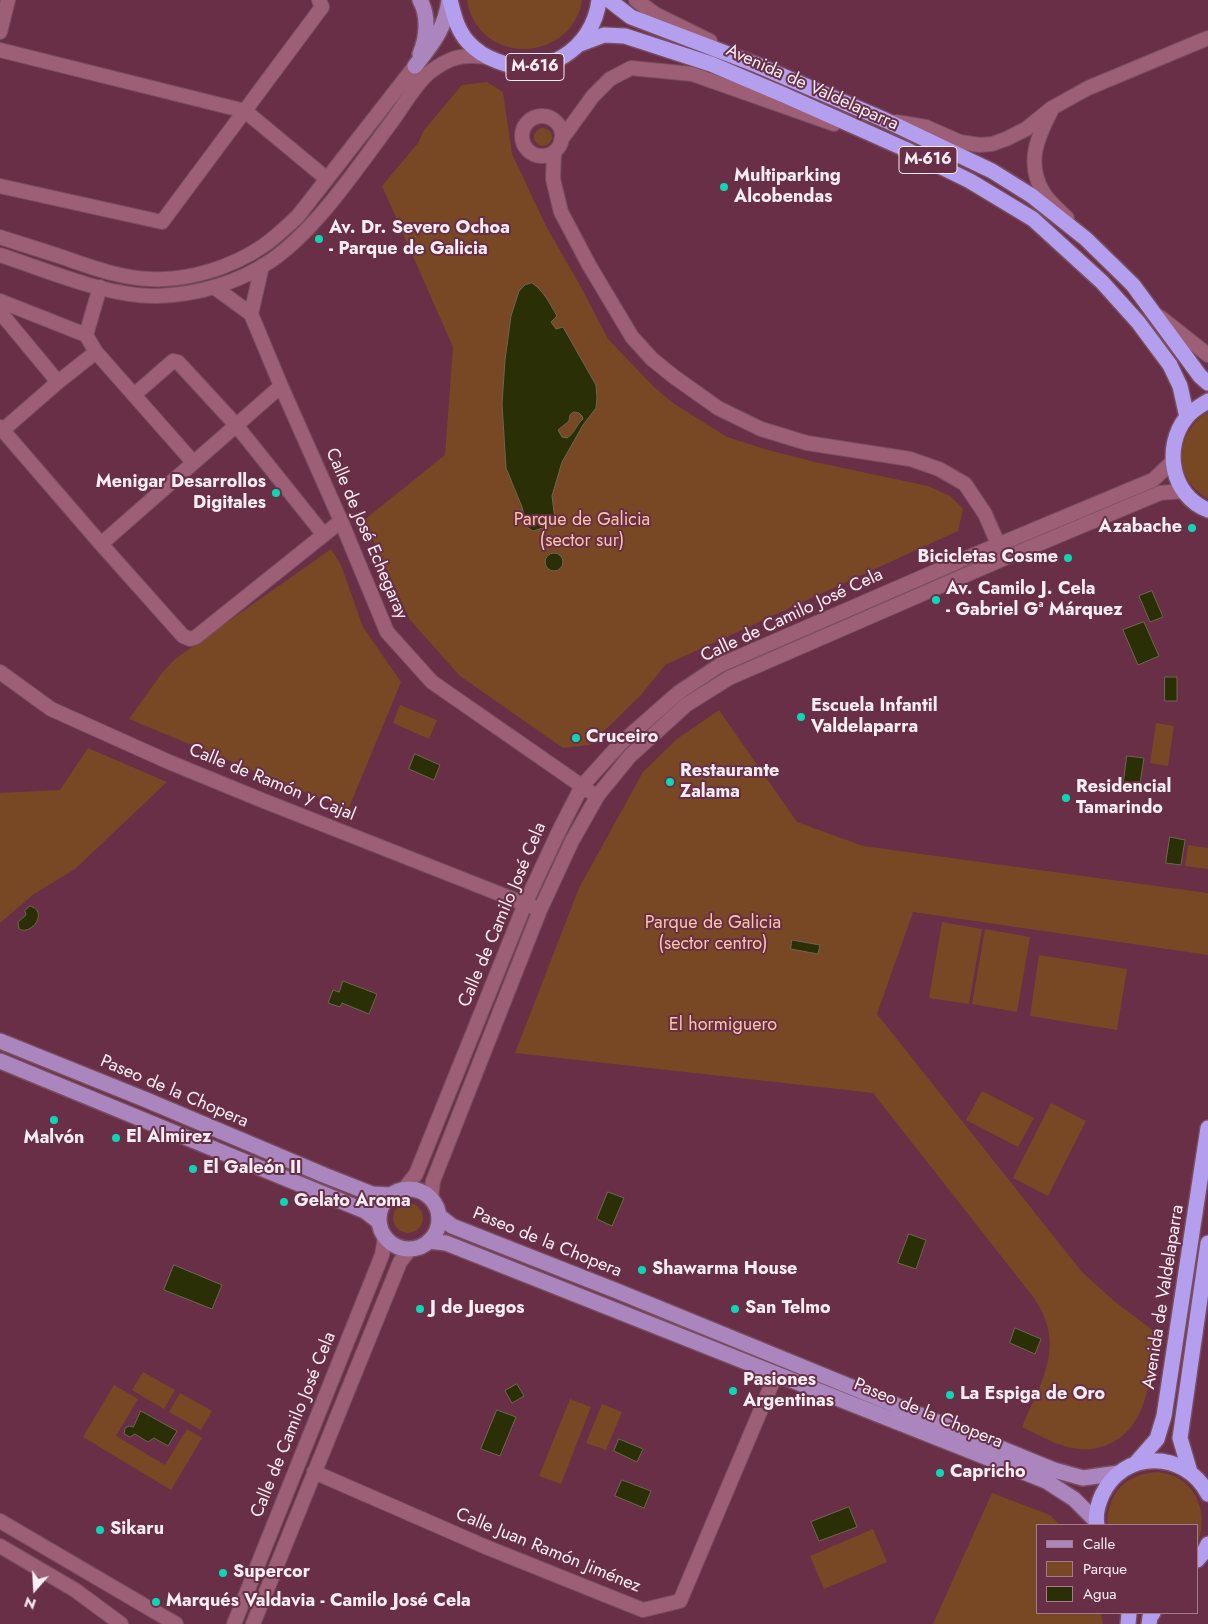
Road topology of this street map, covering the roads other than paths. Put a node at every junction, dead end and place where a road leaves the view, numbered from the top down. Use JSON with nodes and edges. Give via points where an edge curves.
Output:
{"nodes":[{"id":1,"x":8,"y":0,"type":"edge"},
{"id":2,"x":320,"y":0,"type":"edge"},
{"id":3,"x":420,"y":0,"type":"edge"},
{"id":4,"x":450,"y":0,"type":"edge"},
{"id":5,"x":599,"y":0,"type":"edge"},
{"id":6,"x":609,"y":0,"type":"edge"},
{"id":7,"x":636,"y":0,"type":"edge"},
{"id":8,"x":0,"y":32,"type":"edge"},
{"id":9,"x":1208,"y":38,"type":"edge"},
{"id":10,"x":580,"y":44,"type":"junction"},
{"id":11,"x":0,"y":50,"type":"edge"},
{"id":12,"x":486,"y":57,"type":"junction"},
{"id":13,"x":415,"y":66,"type":"junction"},
{"id":14,"x":756,"y":66,"type":"junction"},
{"id":15,"x":1052,"y":108,"type":"junction"},
{"id":16,"x":245,"y":111,"type":"junction"},
{"id":17,"x":885,"y":120,"type":"junction"},
{"id":18,"x":905,"y":149,"type":"junction"},
{"id":19,"x":327,"y":180,"type":"junction"},
{"id":20,"x":0,"y":186,"type":"edge"},
{"id":21,"x":0,"y":237,"type":"edge"},
{"id":22,"x":1086,"y":239,"type":"junction"},
{"id":23,"x":0,"y":255,"type":"edge"},
{"id":24,"x":262,"y":266,"type":"junction"},
{"id":25,"x":100,"y":287,"type":"junction"},
{"id":26,"x":214,"y":287,"type":"junction"},
{"id":27,"x":0,"y":301,"type":"edge"},
{"id":28,"x":1152,"y":310,"type":"junction"},
{"id":29,"x":0,"y":312,"type":"edge"},
{"id":30,"x":252,"y":314,"type":"junction"},
{"id":31,"x":86,"y":335,"type":"junction"},
{"id":32,"x":96,"y":352,"type":"junction"},
{"id":33,"x":1208,"y":355,"type":"edge"},
{"id":34,"x":58,"y":382,"type":"junction"},
{"id":35,"x":1208,"y":383,"type":"edge"},
{"id":36,"x":281,"y":386,"type":"junction"},
{"id":37,"x":134,"y":395,"type":"junction"},
{"id":38,"x":1208,"y":401,"type":"edge"},
{"id":39,"x":1187,"y":417,"type":"junction"},
{"id":40,"x":236,"y":424,"type":"junction"},
{"id":41,"x":2,"y":428,"type":"edge"},
{"id":42,"x":193,"y":462,"type":"junction"},
{"id":43,"x":1172,"y":462,"type":"junction"},
{"id":44,"x":1183,"y":491,"type":"junction"},
{"id":45,"x":1208,"y":510,"type":"edge"},
{"id":46,"x":341,"y":521,"type":"junction"},
{"id":47,"x":324,"y":535,"type":"junction"},
{"id":48,"x":101,"y":544,"type":"junction"},
{"id":49,"x":999,"y":544,"type":"junction"},
{"id":50,"x":1004,"y":558,"type":"junction"},
{"id":51,"x":0,"y":672,"type":"edge"},
{"id":52,"x":582,"y":786,"type":"junction"},
{"id":53,"x":598,"y":795,"type":"junction"},
{"id":54,"x":525,"y":904,"type":"junction"},
{"id":55,"x":540,"y":910,"type":"junction"},
{"id":56,"x":0,"y":1041,"type":"edge"},
{"id":57,"x":0,"y":1061,"type":"edge"},
{"id":58,"x":1208,"y":1128,"type":"edge"},
{"id":59,"x":397,"y":1192,"type":"junction"},
{"id":60,"x":431,"y":1199,"type":"junction"},
{"id":61,"x":439,"y":1216,"type":"junction"},
{"id":62,"x":378,"y":1221,"type":"junction"},
{"id":63,"x":384,"y":1238,"type":"junction"},
{"id":64,"x":429,"y":1241,"type":"junction"},
{"id":65,"x":1208,"y":1243,"type":"edge"},
{"id":66,"x":410,"y":1249,"type":"junction"},
{"id":67,"x":776,"y":1374,"type":"junction"},
{"id":68,"x":1136,"y":1463,"type":"junction"},
{"id":69,"x":314,"y":1472,"type":"junction"},
{"id":70,"x":1190,"y":1472,"type":"junction"},
{"id":71,"x":1118,"y":1473,"type":"junction"},
{"id":72,"x":1208,"y":1494,"type":"edge"},
{"id":73,"x":0,"y":1521,"type":"edge"},
{"id":74,"x":1096,"y":1523,"type":"edge"},
{"id":75,"x":1208,"y":1544,"type":"edge"},
{"id":76,"x":0,"y":1546,"type":"edge"},
{"id":77,"x":1198,"y":1559,"type":"edge"},
{"id":78,"x":121,"y":1624,"type":"edge"},
{"id":79,"x":176,"y":1624,"type":"edge"},
{"id":80,"x":234,"y":1624,"type":"edge"},
{"id":81,"x":253,"y":1624,"type":"edge"}],
"edges":[{"from":1,"to":8,"type":"street"},
{"from":2,"to":16,"type":"street","via":[[322,6]]},
{"from":3,"to":13,"type":"main road","via":[[426,22],[425,42]]},
{"from":4,"to":12,"type":"highway","number":"M-616","via":[[456,22],[468,42]]},
{"from":4,"to":13,"type":"main road","via":[[444,25]]},
{"from":5,"to":10,"type":"highway","number":"M-616","via":[[591,29]]},
{"from":6,"to":14,"type":"highway","name":"Avenida de Valdelaparra","number":"M-616","via":[[631,17]]},
{"from":7,"to":14,"type":"street","via":[[655,14]]},
{"from":9,"to":15,"type":"street","via":[[1088,88]]},
{"from":10,"to":12,"type":"highway","number":"M-616","via":[[559,59],[535,67],[510,66]]},
{"from":10,"to":18,"type":"highway","name":"Avenida de Valdelaparra","number":"M-616","via":[[604,35],[625,36],[711,64]]},
{"from":11,"to":16,"type":"street"},
{"from":12,"to":24,"type":"street","via":[[454,57],[428,74],[307,229]]},
{"from":13,"to":19,"type":"street"},
{"from":14,"to":17,"type":"highway","name":"Avenida de Valdelaparra","number":"M-616"},
{"from":15,"to":17,"type":"street","via":[[1006,139],[979,145],[960,142],[926,128]]},
{"from":15,"to":22,"type":"street","via":[[1034,152],[1036,174],[1044,192]]},
{"from":16,"to":19,"type":"street"},
{"from":16,"to":20,"type":"street","via":[[162,222]]},
{"from":17,"to":22,"type":"highway","name":"Avenida de Valdelaparra","number":"M-616","via":[[992,171],[1032,196]]},
{"from":18,"to":39,"type":"highway","name":"Avenida de Valdelaparra","number":"M-616","via":[[970,181],[1033,220],[1102,282],[1170,365],[1180,386]]},
{"from":18,"to":49,"type":"street","via":[[692,74],[631,68],[610,79],[593,96],[557,146],[553,179],[561,212],[589,265],[632,337],[652,359],[718,408],[761,429],[807,443],[910,459],[939,469],[966,484]]},
{"from":19,"to":21,"type":"street","via":[[298,216],[264,246],[194,275],[153,280],[118,274]]},
{"from":22,"to":28,"type":"highway","name":"Avenida de Valdelaparra","number":"M-616","via":[[1133,285]]},
{"from":23,"to":25,"type":"street"},
{"from":24,"to":26,"type":"street"},
{"from":24,"to":30,"type":"street"},
{"from":25,"to":26,"type":"street","via":[[155,296]]},
{"from":25,"to":31,"type":"street"},
{"from":26,"to":30,"type":"street"},
{"from":27,"to":31,"type":"street"},
{"from":28,"to":33,"type":"street"},
{"from":28,"to":35,"type":"highway","name":"Avenida de Valdelaparra","number":"M-616"},
{"from":29,"to":34,"type":"street"},
{"from":30,"to":36,"type":"street","name":"Calle de José Echegaray"},
{"from":31,"to":32,"type":"street"},
{"from":32,"to":34,"type":"street"},
{"from":32,"to":37,"type":"street"},
{"from":34,"to":41,"type":"street"},
{"from":36,"to":40,"type":"street"},
{"from":36,"to":46,"type":"street","name":"Calle de José Echegaray"},
{"from":37,"to":40,"type":"street","via":[[173,361],[178,362]]},
{"from":37,"to":42,"type":"street"},
{"from":38,"to":39,"type":"highway"},
{"from":39,"to":43,"type":"highway","via":[[1178,430]]},
{"from":40,"to":42,"type":"street"},
{"from":40,"to":47,"type":"street"},
{"from":41,"to":48,"type":"street"},
{"from":42,"to":48,"type":"street"},
{"from":43,"to":44,"type":"highway"},
{"from":43,"to":49,"type":"street","name":"Calle de Camilo José Cela","via":[[1153,480]]},
{"from":44,"to":45,"type":"highway","via":[[1192,501]]},
{"from":44,"to":50,"type":"street","name":"Calle de Camilo José Cela","via":[[1160,494]]},
{"from":46,"to":47,"type":"street"},
{"from":46,"to":52,"type":"street","name":"Calle de José Echegaray","via":[[387,632],[406,654],[432,682]]},
{"from":47,"to":48,"type":"street","via":[[196,638],[190,639],[183,636]]},
{"from":49,"to":50,"type":"street"},
{"from":49,"to":52,"type":"street","name":"Calle de Camilo José Cela","via":[[720,665],[663,706],[620,744]]},
{"from":50,"to":53,"type":"street","name":"Calle de Camilo José Cela","via":[[729,678],[686,705],[630,756]]},
{"from":51,"to":54,"type":"street","name":"Calle de Ramón y Cajal","via":[[51,709],[264,801]]},
{"from":52,"to":53,"type":"street","name":"Calle de José Echegaray"},
{"from":52,"to":54,"type":"street","name":"Calle de Camilo José Cela"},
{"from":53,"to":55,"type":"street","name":"Calle de Camilo José Cela","via":[[572,841]]},
{"from":54,"to":55,"type":"street","name":"Calle de Ramón y Cajal"},
{"from":54,"to":59,"type":"street","name":"Calle de Camilo José Cela","via":[[416,1174]]},
{"from":55,"to":60,"type":"street","name":"Calle de Camilo José Cela","via":[[433,1181]]},
{"from":56,"to":59,"type":"main road","name":"Paseo de la Chopera","via":[[372,1194]]},
{"from":57,"to":62,"type":"main road","name":"Paseo de la Chopera","via":[[365,1211]]},
{"from":58,"to":68,"type":"highway","name":"Avenida de Valdelaparra","via":[[1164,1416],[1157,1439]]},
{"from":59,"to":60,"type":"main road","via":[[414,1189]]},
{"from":59,"to":62,"type":"main road","via":[[381,1206]]},
{"from":60,"to":61,"type":"main road"},
{"from":61,"to":64,"type":"main road","via":[[435,1234]]},
{"from":61,"to":71,"type":"main road","name":"Paseo de la Chopera","via":[[452,1226],[1054,1470],[1083,1478]]},
{"from":62,"to":63,"type":"main road"},
{"from":63,"to":66,"type":"main road","via":[[400,1248]]},
{"from":63,"to":80,"type":"street","name":"Calle de Camilo José Cela","via":[[382,1255]]},
{"from":64,"to":66,"type":"main road"},
{"from":64,"to":67,"type":"main road","name":"Paseo de la Chopera","via":[[446,1243]]},
{"from":65,"to":70,"type":"highway","name":"Avenida de Valdelaparra","via":[[1180,1438]]},
{"from":66,"to":69,"type":"street","name":"Calle de Camilo José Cela","via":[[400,1262]]},
{"from":67,"to":69,"type":"street","name":"Calle Juan Ramón Jiménez","via":[[680,1602],[643,1610],[486,1547]]},
{"from":67,"to":74,"type":"main road","name":"Paseo de la Chopera","via":[[1046,1481],[1074,1499]]},
{"from":68,"to":70,"type":"highway","via":[[1155,1460],[1174,1463]]},
{"from":68,"to":71,"type":"highway"},
{"from":69,"to":81,"type":"street","name":"Calle de Camilo José Cela"},
{"from":70,"to":72,"type":"highway"},
{"from":71,"to":74,"type":"highway","via":[[1106,1486],[1098,1503]]},
{"from":73,"to":79,"type":"street"},
{"from":75,"to":77,"type":"highway"},
{"from":76,"to":78,"type":"street","via":[[75,1590]]}]}
